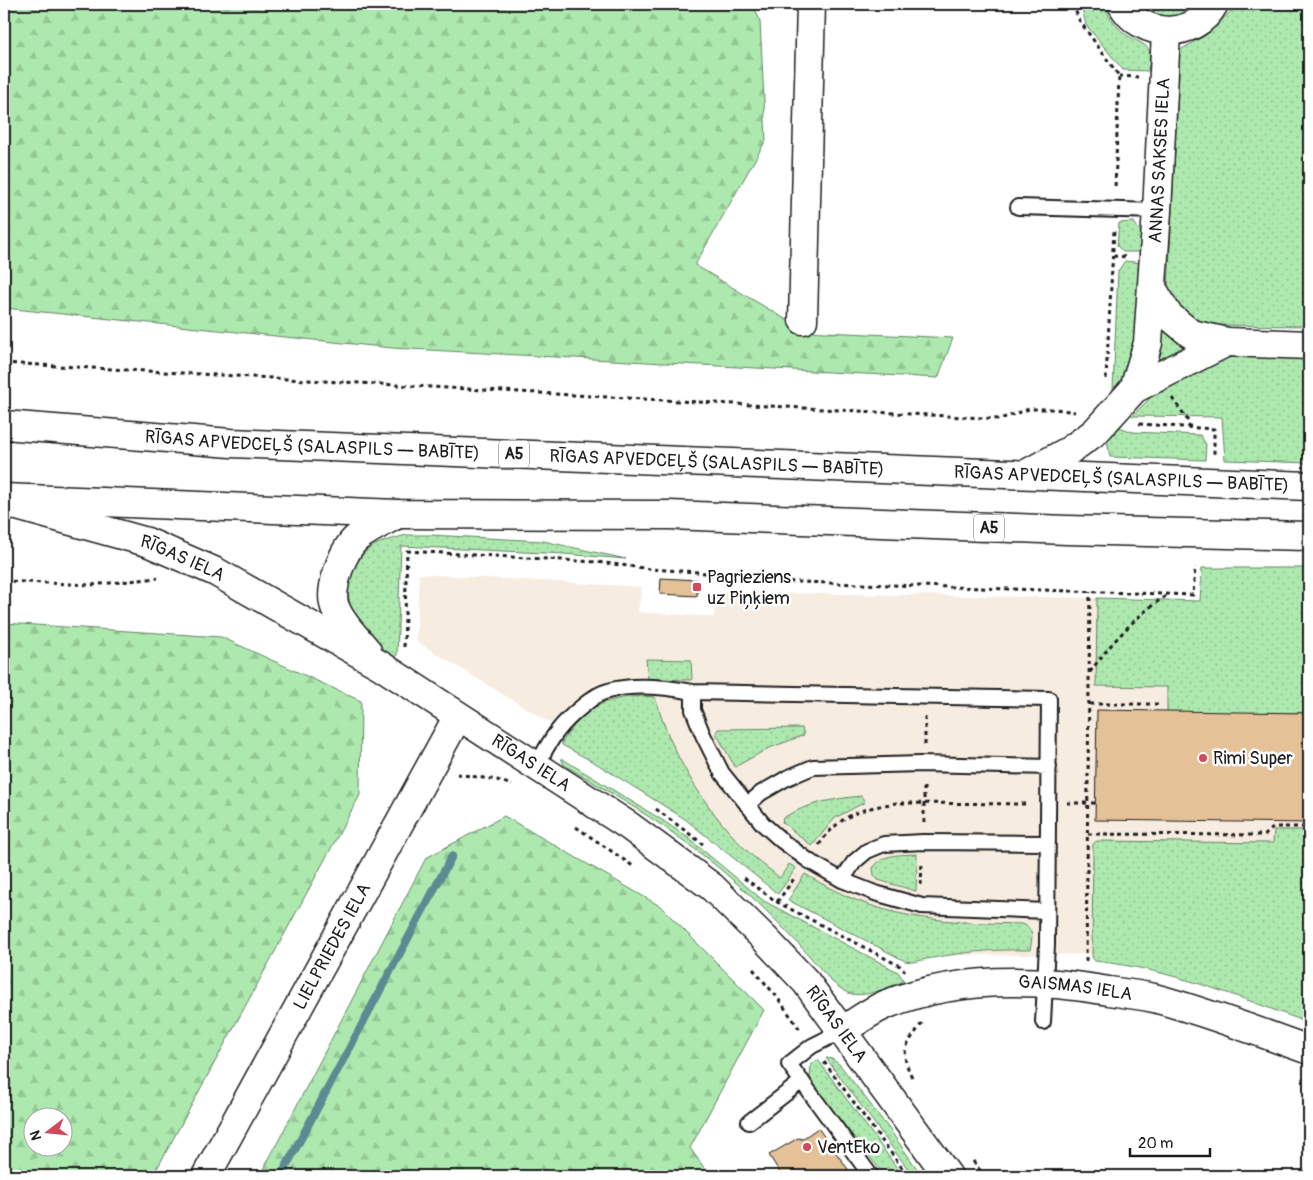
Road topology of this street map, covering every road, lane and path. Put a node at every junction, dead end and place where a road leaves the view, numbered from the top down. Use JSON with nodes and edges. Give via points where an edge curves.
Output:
{"nodes":[{"id":1,"x":811,"y":4,"type":"edge"},
{"id":2,"x":1122,"y":4,"type":"edge"},
{"id":3,"x":1214,"y":4,"type":"edge"},
{"id":4,"x":1166,"y":32,"type":"junction"},
{"id":5,"x":1018,"y":207,"type":"dead end"},
{"id":6,"x":1157,"y":211,"type":"junction"},
{"id":7,"x":1152,"y":288,"type":"junction"},
{"id":8,"x":803,"y":320,"type":"dead end"},
{"id":9,"x":1227,"y":342,"type":"junction"},
{"id":10,"x":1309,"y":344,"type":"edge"},
{"id":11,"x":4,"y":363,"type":"edge"},
{"id":12,"x":1146,"y":383,"type":"junction"},
{"id":13,"x":1078,"y":412,"type":"dead end"},
{"id":14,"x":1133,"y":423,"type":"dead end"},
{"id":15,"x":4,"y":424,"type":"edge"},
{"id":16,"x":1190,"y":428,"type":"junction"},
{"id":17,"x":1214,"y":463,"type":"dead end"},
{"id":18,"x":1026,"y":474,"type":"junction"},
{"id":19,"x":1309,"y":486,"type":"edge"},
{"id":20,"x":4,"y":500,"type":"edge"},
{"id":21,"x":398,"y":514,"type":"junction"},
{"id":22,"x":1309,"y":536,"type":"edge"},
{"id":23,"x":1195,"y":567,"type":"dead end"},
{"id":24,"x":158,"y":578,"type":"dead end"},
{"id":25,"x":4,"y":581,"type":"edge"},
{"id":26,"x":1169,"y":594,"type":"junction"},
{"id":27,"x":388,"y":671,"type":"junction"},
{"id":28,"x":1090,"y":673,"type":"dead end"},
{"id":29,"x":693,"y":692,"type":"junction"},
{"id":30,"x":926,"y":696,"type":"junction"},
{"id":31,"x":1090,"y":704,"type":"dead end"},
{"id":32,"x":1159,"y":704,"type":"dead end"},
{"id":33,"x":458,"y":716,"type":"junction"},
{"id":34,"x":924,"y":764,"type":"junction"},
{"id":35,"x":431,"y":765,"type":"junction"},
{"id":36,"x":537,"y":765,"type":"junction"},
{"id":37,"x":1049,"y":767,"type":"junction"},
{"id":38,"x":518,"y":788,"type":"dead end"},
{"id":39,"x":1089,"y":803,"type":"dead end"},
{"id":40,"x":1095,"y":803,"type":"dead end"},
{"id":41,"x":747,"y":805,"type":"junction"},
{"id":42,"x":570,"y":823,"type":"dead end"},
{"id":43,"x":1309,"y":827,"type":"edge"},
{"id":44,"x":1088,"y":834,"type":"dead end"},
{"id":45,"x":923,"y":842,"type":"junction"},
{"id":46,"x":1047,"y":843,"type":"junction"},
{"id":47,"x":636,"y":868,"type":"dead end"},
{"id":48,"x":842,"y":880,"type":"junction"},
{"id":49,"x":922,"y":906,"type":"junction"},
{"id":50,"x":1046,"y":911,"type":"junction"},
{"id":51,"x":748,"y":964,"type":"dead end"},
{"id":52,"x":1046,"y":983,"type":"junction"},
{"id":53,"x":1043,"y":1022,"type":"dead end"},
{"id":54,"x":842,"y":1031,"type":"junction"},
{"id":55,"x":812,"y":1046,"type":"junction"},
{"id":56,"x":1309,"y":1050,"type":"edge"},
{"id":57,"x":802,"y":1081,"type":"junction"},
{"id":58,"x":749,"y":1122,"type":"dead end"},
{"id":59,"x":206,"y":1176,"type":"edge"},
{"id":60,"x":871,"y":1176,"type":"edge"},
{"id":61,"x":908,"y":1176,"type":"edge"},
{"id":62,"x":948,"y":1176,"type":"edge"}],
"edges":[{"from":1,"to":8,"type":"main road"},
{"from":2,"to":4,"type":"main road","via":[[1127,13],[1145,26]]},
{"from":3,"to":4,"type":"main road","via":[[1201,20],[1184,29]]},
{"from":4,"to":6,"type":"main road","name":"ANNAS SAKSES IELA"},
{"from":5,"to":6,"type":"lane"},
{"from":6,"to":7,"type":"main road","name":"ANNAS SAKSES IELA"},
{"from":7,"to":9,"type":"main road","via":[[1168,315],[1191,334]]},
{"from":7,"to":12,"type":"main road","name":"ANNAS SAKSES IELA"},
{"from":9,"to":10,"type":"main road"},
{"from":9,"to":12,"type":"main road"},
{"from":11,"to":13,"type":"path","via":[[1000,419],[1029,409]]},
{"from":12,"to":16,"type":"path","via":[[1186,417]]},
{"from":12,"to":18,"type":"main road","via":[[1094,432],[1070,450]]},
{"from":14,"to":16,"type":"path"},
{"from":15,"to":18,"type":"main road","name":"RĪGAS APVEDCEĻŠ (SALASPILS — BABĪTE)","number":"A5","via":[[231,444]]},
{"from":16,"to":17,"type":"path","via":[[1214,429]]},
{"from":18,"to":19,"type":"main road","name":"RĪGAS APVEDCEĻŠ (SALASPILS — BABĪTE)","number":"A5"},
{"from":20,"to":21,"type":"main road","number":"A5"},
{"from":20,"to":27,"type":"main road","name":"RĪGAS IELA","via":[[147,542],[216,572]]},
{"from":21,"to":22,"type":"main road","number":"A5","via":[[668,515]]},
{"from":21,"to":27,"type":"main road","via":[[357,538],[350,546],[333,588],[334,606],[344,623]]},
{"from":23,"to":26,"type":"path","via":[[1193,595]]},
{"from":24,"to":25,"type":"path","via":[[91,585]]},
{"from":26,"to":27,"type":"path","via":[[740,580],[700,572],[597,562],[407,551],[403,664]]},
{"from":26,"to":28,"type":"path","via":[[1121,634]]},
{"from":27,"to":33,"type":"main road","name":"RĪGAS IELA"},
{"from":29,"to":30,"type":"lane"},
{"from":29,"to":36,"type":"lane","via":[[672,688],[607,691],[593,698],[562,724]]},
{"from":29,"to":41,"type":"lane","via":[[693,710],[703,736],[722,772]]},
{"from":30,"to":34,"type":"path"},
{"from":30,"to":37,"type":"lane","via":[[1050,699]]},
{"from":31,"to":32,"type":"path"},
{"from":33,"to":35,"type":"main road","name":"LIELPRIEDES IELA"},
{"from":33,"to":36,"type":"main road","name":"RĪGAS IELA"},
{"from":34,"to":37,"type":"lane"},
{"from":34,"to":41,"type":"lane","via":[[813,767],[767,789]]},
{"from":34,"to":45,"type":"path"},
{"from":35,"to":38,"type":"path","via":[[448,773],[497,780]]},
{"from":35,"to":59,"type":"main road","name":"LIELPRIEDES IELA"},
{"from":36,"to":54,"type":"main road","name":"RĪGAS IELA","via":[[712,886],[806,982]]},
{"from":37,"to":46,"type":"lane"},
{"from":39,"to":40,"type":"path"},
{"from":41,"to":48,"type":"lane","via":[[782,841]]},
{"from":42,"to":47,"type":"path"},
{"from":43,"to":44,"type":"path","via":[[1274,826],[1265,835]]},
{"from":45,"to":46,"type":"lane"},
{"from":45,"to":48,"type":"lane","via":[[884,844],[867,851],[848,868]]},
{"from":45,"to":49,"type":"path"},
{"from":46,"to":50,"type":"lane"},
{"from":48,"to":49,"type":"lane"},
{"from":49,"to":50,"type":"lane"},
{"from":50,"to":52,"type":"lane"},
{"from":51,"to":55,"type":"path"},
{"from":52,"to":53,"type":"lane"},
{"from":52,"to":54,"type":"main road","name":"GAISMAS IELA","via":[[976,983],[948,987],[886,1004]]},
{"from":52,"to":56,"type":"main road","name":"GAISMAS IELA","via":[[1152,998]]},
{"from":54,"to":55,"type":"lane"},
{"from":54,"to":62,"type":"main road","name":"RĪGAS IELA"},
{"from":55,"to":57,"type":"lane","via":[[790,1064]]},
{"from":55,"to":61,"type":"path"},
{"from":57,"to":58,"type":"lane"},
{"from":57,"to":60,"type":"lane"}]}
